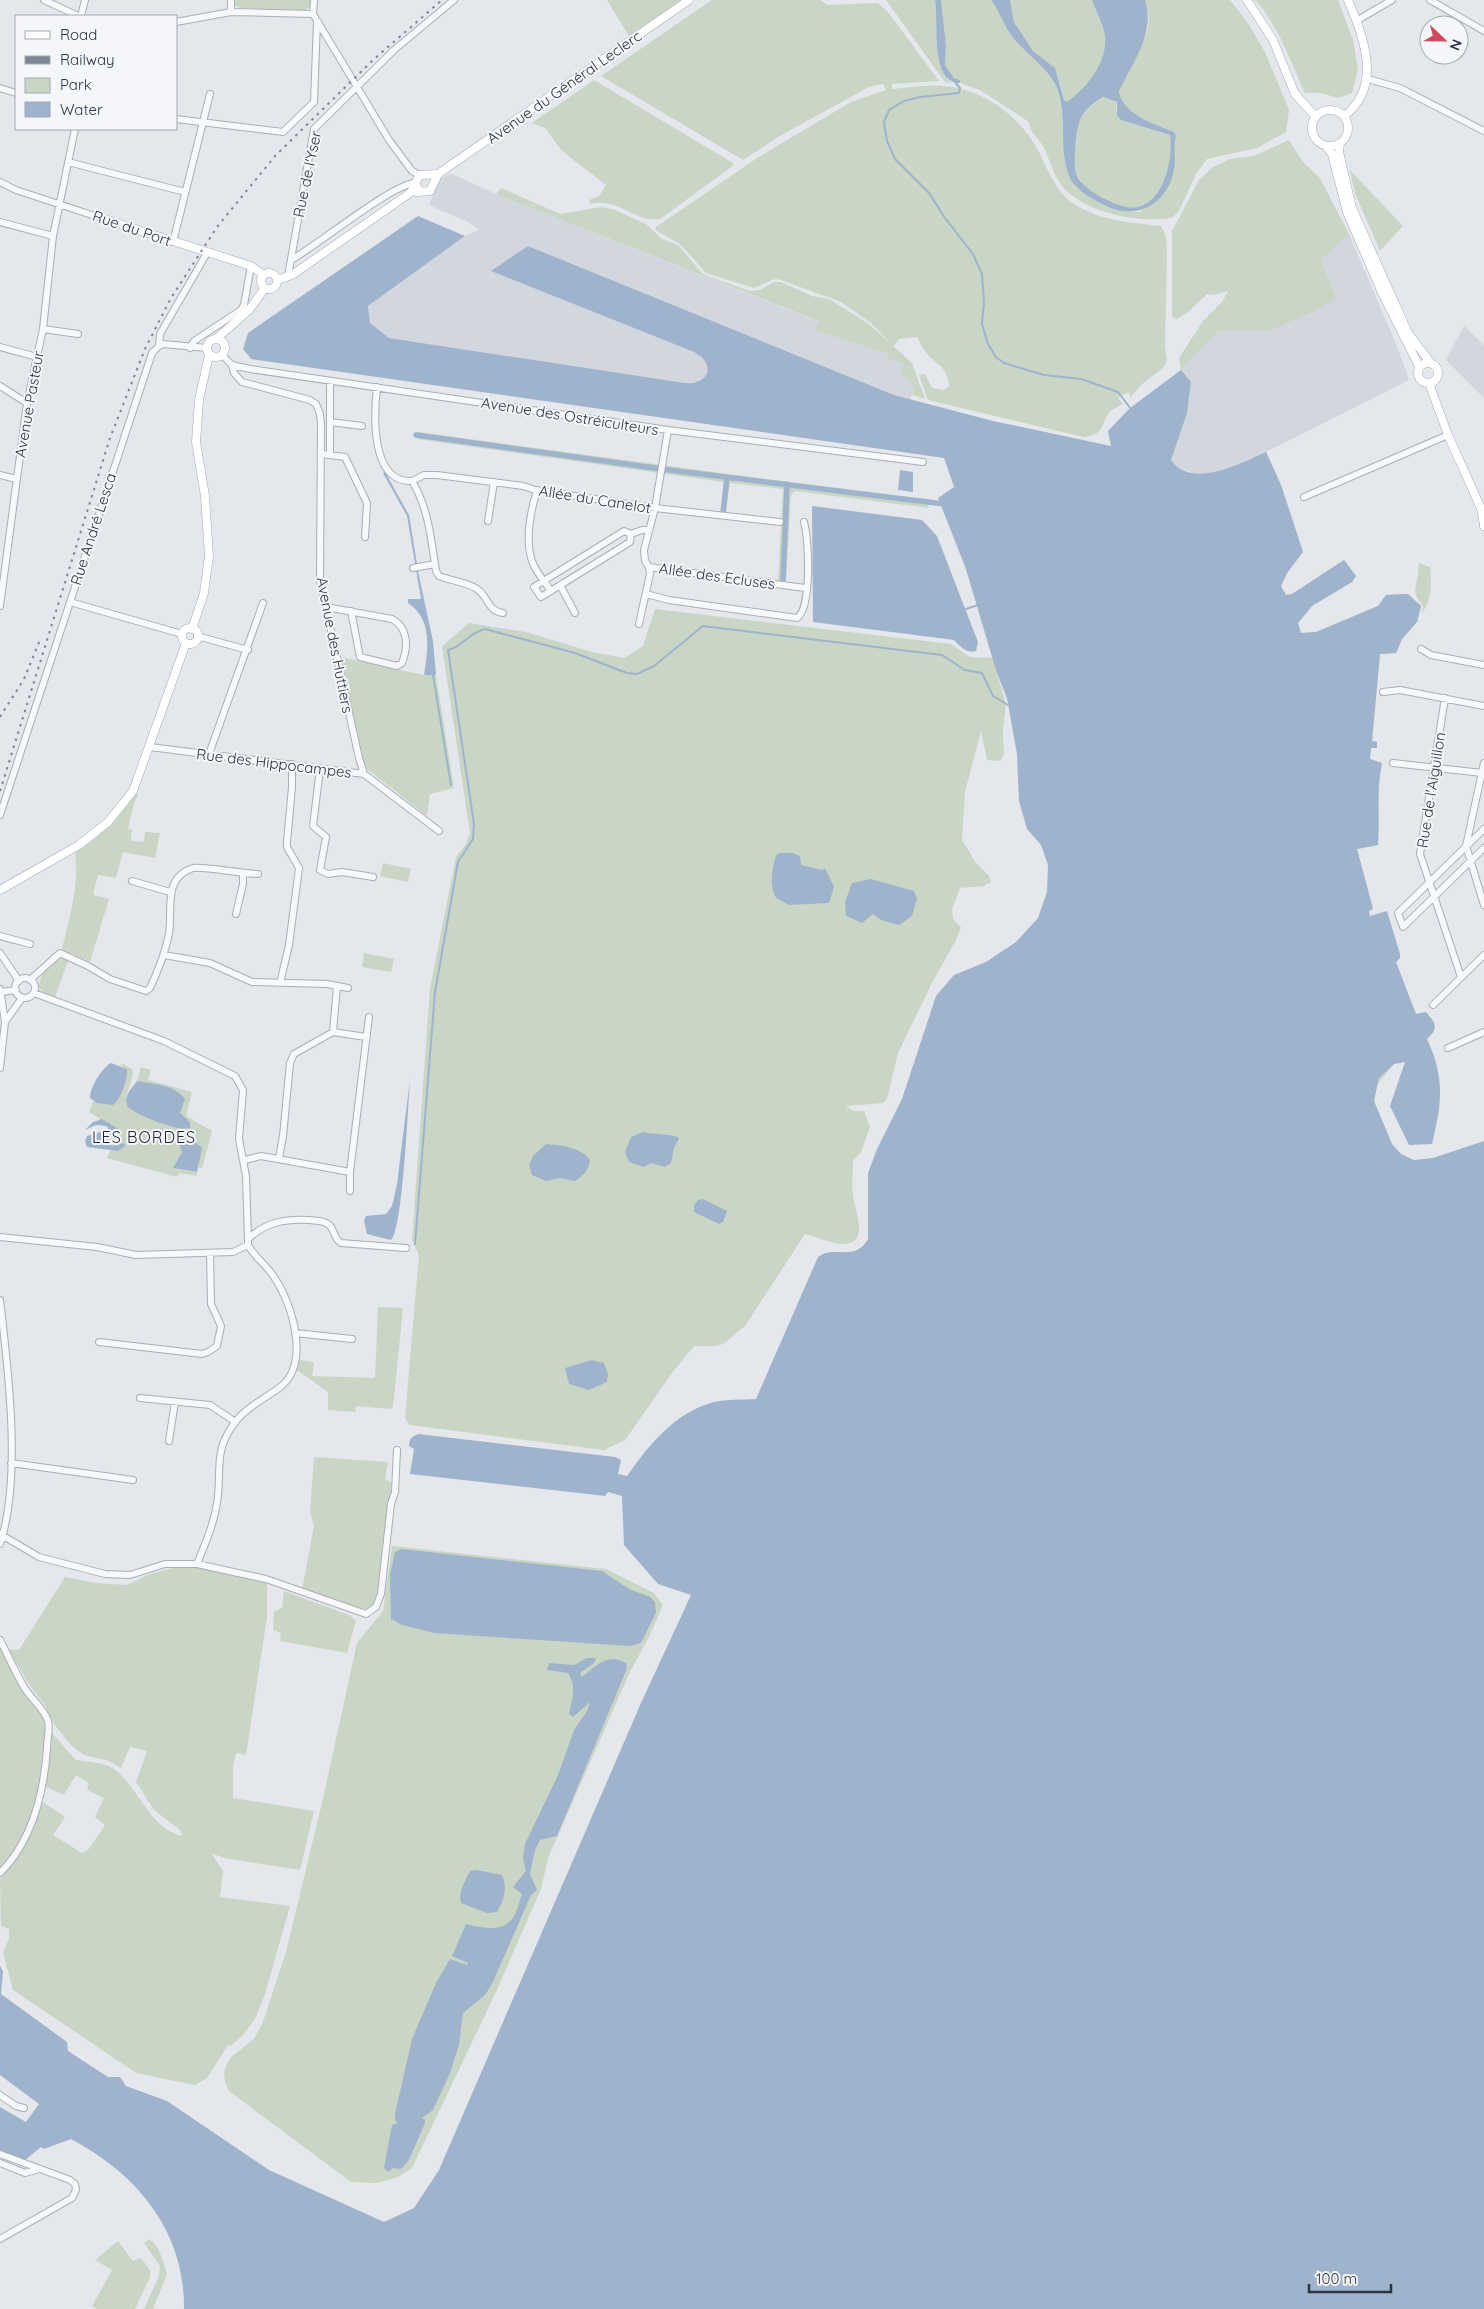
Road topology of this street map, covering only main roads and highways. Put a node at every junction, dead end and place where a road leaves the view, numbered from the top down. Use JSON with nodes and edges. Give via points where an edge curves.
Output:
{"nodes":[{"id":1,"x":689,"y":0,"type":"edge"},
{"id":2,"x":1247,"y":0,"type":"edge"},
{"id":3,"x":1348,"y":0,"type":"edge"},
{"id":4,"x":1315,"y":116,"type":"junction"},
{"id":5,"x":1344,"y":116,"type":"junction"},
{"id":6,"x":1340,"y":143,"type":"junction"},
{"id":7,"x":1326,"y":146,"type":"junction"},
{"id":8,"x":431,"y":180,"type":"junction"},
{"id":9,"x":417,"y":184,"type":"junction"},
{"id":10,"x":101,"y":218,"type":"road end"},
{"id":11,"x":264,"y":275,"type":"junction"},
{"id":12,"x":278,"y":280,"type":"junction"},
{"id":13,"x":265,"y":288,"type":"junction"},
{"id":14,"x":228,"y":328,"type":"junction"},
{"id":15,"x":216,"y":340,"type":"junction"},
{"id":16,"x":224,"y":345,"type":"junction"},
{"id":17,"x":213,"y":354,"type":"junction"},
{"id":18,"x":1430,"y":362,"type":"junction"},
{"id":19,"x":1420,"y":366,"type":"junction"},
{"id":20,"x":1429,"y":383,"type":"junction"},
{"id":21,"x":1483,"y":513,"type":"edge"},
{"id":22,"x":1484,"y":526,"type":"edge"},
{"id":23,"x":192,"y":629,"type":"junction"},
{"id":24,"x":186,"y":643,"type":"junction"},
{"id":25,"x":0,"y":890,"type":"edge"}],
"edges":[{"from":1,"to":8,"type":"main road","name":"Avenue du Général Leclerc"},
{"from":2,"to":4,"type":"main road","via":[[1273,40],[1295,94]]},
{"from":3,"to":5,"type":"main road","via":[[1365,46],[1368,79],[1357,106]]},
{"from":4,"to":5,"type":"main road","via":[[1330,109]]},
{"from":4,"to":7,"type":"main road","via":[[1313,134]]},
{"from":5,"to":6,"type":"main road","via":[[1348,131]]},
{"from":6,"to":7,"type":"main road"},
{"from":6,"to":18,"type":"main road","via":[[1339,152],[1352,208],[1408,333]]},
{"from":7,"to":19,"type":"main road","via":[[1332,154],[1348,212],[1383,295]]},
{"from":8,"to":9,"type":"main road"},
{"from":8,"to":9,"type":"main road","via":[[430,191]]},
{"from":9,"to":12,"type":"main road","via":[[410,193]]},
{"from":10,"to":11,"type":"main road","name":"Rue du Port","via":[[251,266]]},
{"from":11,"to":12,"type":"main road","via":[[271,273]]},
{"from":11,"to":13,"type":"main road","via":[[262,282]]},
{"from":12,"to":13,"type":"main road","via":[[275,287]]},
{"from":13,"to":14,"type":"main road","via":[[249,310]]},
{"from":14,"to":15,"type":"main road"},
{"from":14,"to":16,"type":"main road"},
{"from":15,"to":16,"type":"main road"},
{"from":15,"to":17,"type":"main road","via":[[211,341]]},
{"from":16,"to":17,"type":"main road"},
{"from":17,"to":23,"type":"main road","via":[[199,402],[196,442],[205,496],[209,556],[204,593]]},
{"from":18,"to":19,"type":"main road"},
{"from":18,"to":20,"type":"main road","via":[[1438,372],[1435,381]]},
{"from":19,"to":20,"type":"main road","via":[[1418,376],[1422,382]]},
{"from":20,"to":21,"type":"main road"},
{"from":21,"to":22,"type":"main road"},
{"from":23,"to":24,"type":"main road","via":[[182,634]]},
{"from":23,"to":24,"type":"main road","via":[[197,636],[194,643]]},
{"from":24,"to":25,"type":"main road","via":[[133,791],[108,822],[79,845]]}]}
